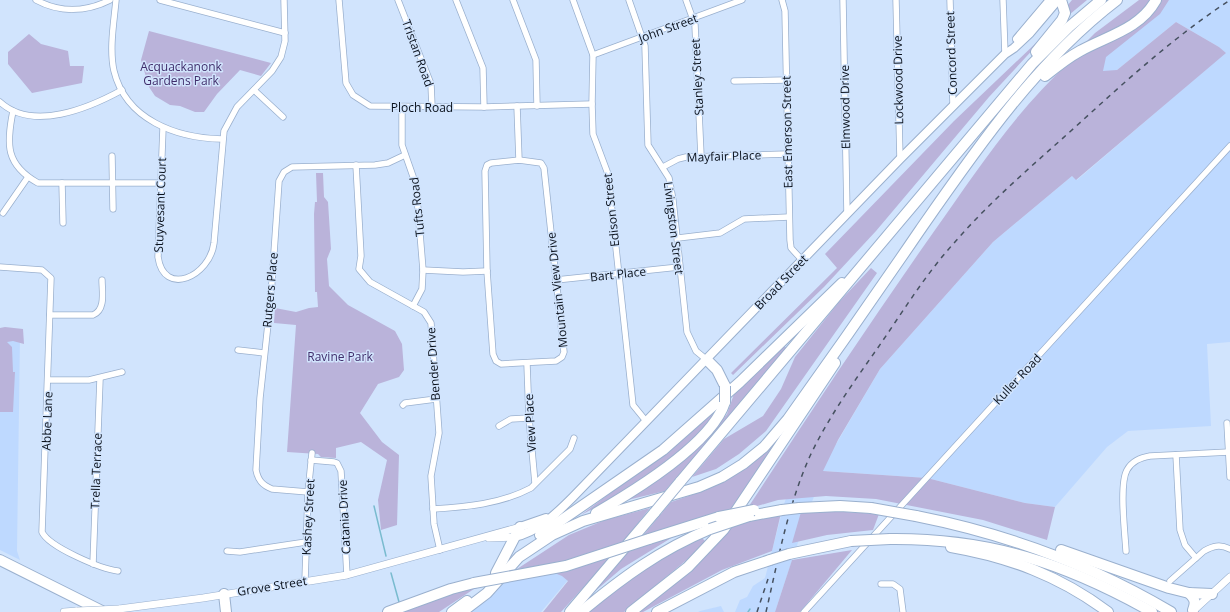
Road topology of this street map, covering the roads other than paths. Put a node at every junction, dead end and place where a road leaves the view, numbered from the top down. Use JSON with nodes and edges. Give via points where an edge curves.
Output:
{"nodes":[{"id":1,"x":36,"y":0,"type":"edge"},
{"id":2,"x":110,"y":0,"type":"edge"},
{"id":3,"x":116,"y":0,"type":"edge"},
{"id":4,"x":160,"y":0,"type":"edge"},
{"id":5,"x":284,"y":0,"type":"edge"},
{"id":6,"x":339,"y":0,"type":"edge"},
{"id":7,"x":398,"y":0,"type":"edge"},
{"id":8,"x":456,"y":0,"type":"edge"},
{"id":9,"x":513,"y":0,"type":"edge"},
{"id":10,"x":573,"y":0,"type":"edge"},
{"id":11,"x":629,"y":0,"type":"edge"},
{"id":12,"x":686,"y":0,"type":"edge"},
{"id":13,"x":742,"y":0,"type":"edge"},
{"id":14,"x":782,"y":0,"type":"edge"},
{"id":15,"x":843,"y":0,"type":"edge"},
{"id":16,"x":896,"y":0,"type":"edge"},
{"id":17,"x":950,"y":0,"type":"edge"},
{"id":18,"x":1003,"y":0,"type":"edge"},
{"id":19,"x":1050,"y":0,"type":"edge"},
{"id":20,"x":1060,"y":0,"type":"edge"},
{"id":21,"x":1101,"y":0,"type":"edge"},
{"id":22,"x":1116,"y":0,"type":"edge"},
{"id":23,"x":1156,"y":0,"type":"edge"},
{"id":24,"x":693,"y":20,"type":"junction"},
{"id":25,"x":285,"y":33,"type":"junction"},
{"id":26,"x":643,"y":38,"type":"junction"},
{"id":27,"x":1007,"y":52,"type":"junction"},
{"id":28,"x":593,"y":55,"type":"junction"},
{"id":29,"x":786,"y":80,"type":"junction"},
{"id":30,"x":734,"y":81,"type":"dead end"},
{"id":31,"x":122,"y":90,"type":"junction"},
{"id":32,"x":254,"y":90,"type":"junction"},
{"id":33,"x":0,"y":102,"type":"edge"},
{"id":34,"x":592,"y":104,"type":"junction"},
{"id":35,"x":999,"y":104,"type":"junction"},
{"id":36,"x":953,"y":105,"type":"junction"},
{"id":37,"x":518,"y":106,"type":"junction"},
{"id":38,"x":537,"y":106,"type":"junction"},
{"id":39,"x":432,"y":107,"type":"junction"},
{"id":40,"x":484,"y":107,"type":"junction"},
{"id":41,"x":402,"y":108,"type":"junction"},
{"id":42,"x":13,"y":111,"type":"junction"},
{"id":43,"x":1008,"y":111,"type":"junction"},
{"id":44,"x":283,"y":117,"type":"dead end"},
{"id":45,"x":163,"y":128,"type":"junction"},
{"id":46,"x":222,"y":139,"type":"junction"},
{"id":47,"x":1230,"y":146,"type":"edge"},
{"id":48,"x":788,"y":154,"type":"junction"},
{"id":49,"x":405,"y":155,"type":"junction"},
{"id":50,"x":112,"y":156,"type":"dead end"},
{"id":51,"x":701,"y":156,"type":"junction"},
{"id":52,"x":900,"y":159,"type":"junction"},
{"id":53,"x":519,"y":160,"type":"junction"},
{"id":54,"x":356,"y":165,"type":"junction"},
{"id":55,"x":663,"y":167,"type":"junction"},
{"id":56,"x":28,"y":177,"type":"junction"},
{"id":57,"x":62,"y":183,"type":"junction"},
{"id":58,"x":113,"y":183,"type":"junction"},
{"id":59,"x":160,"y":183,"type":"junction"},
{"id":60,"x":919,"y":199,"type":"junction"},
{"id":61,"x":112,"y":209,"type":"dead end"},
{"id":62,"x":3,"y":213,"type":"dead end"},
{"id":63,"x":847,"y":214,"type":"junction"},
{"id":64,"x":789,"y":217,"type":"junction"},
{"id":65,"x":62,"y":223,"type":"dead end"},
{"id":66,"x":678,"y":238,"type":"junction"},
{"id":67,"x":903,"y":255,"type":"junction"},
{"id":68,"x":802,"y":260,"type":"junction"},
{"id":69,"x":0,"y":267,"type":"edge"},
{"id":70,"x":679,"y":268,"type":"junction"},
{"id":71,"x":422,"y":270,"type":"junction"},
{"id":72,"x":487,"y":271,"type":"junction"},
{"id":73,"x":618,"y":275,"type":"junction"},
{"id":74,"x":102,"y":280,"type":"dead end"},
{"id":75,"x":556,"y":280,"type":"junction"},
{"id":76,"x":413,"y":306,"type":"junction"},
{"id":77,"x":50,"y":315,"type":"junction"},
{"id":78,"x":238,"y":350,"type":"dead end"},
{"id":79,"x":264,"y":353,"type":"junction"},
{"id":80,"x":706,"y":360,"type":"junction"},
{"id":81,"x":527,"y":364,"type":"junction"},
{"id":82,"x":122,"y":372,"type":"dead end"},
{"id":83,"x":100,"y":378,"type":"junction"},
{"id":84,"x":48,"y":380,"type":"junction"},
{"id":85,"x":436,"y":399,"type":"junction"},
{"id":86,"x":403,"y":406,"type":"dead end"},
{"id":87,"x":529,"y":418,"type":"junction"},
{"id":88,"x":646,"y":421,"type":"junction"},
{"id":89,"x":1228,"y":424,"type":"dead end"},
{"id":90,"x":500,"y":426,"type":"dead end"},
{"id":91,"x":574,"y":438,"type":"dead end"},
{"id":92,"x":1229,"y":452,"type":"junction"},
{"id":93,"x":312,"y":453,"type":"dead end"},
{"id":94,"x":1176,"y":455,"type":"junction"},
{"id":95,"x":311,"y":460,"type":"junction"},
{"id":96,"x":1230,"y":477,"type":"edge"},
{"id":97,"x":535,"y":483,"type":"junction"},
{"id":98,"x":308,"y":492,"type":"junction"},
{"id":99,"x":433,"y":509,"type":"junction"},
{"id":100,"x":751,"y":513,"type":"junction"},
{"id":101,"x":554,"y":514,"type":"junction"},
{"id":102,"x":583,"y":522,"type":"junction"},
{"id":103,"x":520,"y":527,"type":"junction"},
{"id":104,"x":984,"y":531,"type":"junction"},
{"id":105,"x":514,"y":537,"type":"junction"},
{"id":106,"x":901,"y":539,"type":"junction"},
{"id":107,"x":477,"y":540,"type":"junction"},
{"id":108,"x":306,"y":542,"type":"junction"},
{"id":109,"x":1230,"y":549,"type":"edge"},
{"id":110,"x":440,"y":550,"type":"junction"},
{"id":111,"x":227,"y":551,"type":"dead end"},
{"id":112,"x":1126,"y":551,"type":"dead end"},
{"id":113,"x":1196,"y":558,"type":"junction"},
{"id":114,"x":0,"y":560,"type":"edge"},
{"id":115,"x":92,"y":564,"type":"junction"},
{"id":116,"x":0,"y":567,"type":"edge"},
{"id":117,"x":118,"y":571,"type":"dead end"},
{"id":118,"x":496,"y":572,"type":"junction"},
{"id":119,"x":734,"y":572,"type":"junction"},
{"id":120,"x":347,"y":575,"type":"junction"},
{"id":121,"x":1230,"y":577,"type":"edge"},
{"id":122,"x":305,"y":581,"type":"junction"},
{"id":123,"x":1170,"y":581,"type":"dead end"},
{"id":124,"x":881,"y":584,"type":"dead end"},
{"id":125,"x":1189,"y":593,"type":"junction"},
{"id":126,"x":224,"y":594,"type":"junction"},
{"id":127,"x":1212,"y":594,"type":"junction"},
{"id":128,"x":77,"y":611,"type":"edge"},
{"id":129,"x":1192,"y":611,"type":"edge"},
{"id":130,"x":64,"y":612,"type":"edge"},
{"id":131,"x":89,"y":612,"type":"edge"},
{"id":132,"x":104,"y":612,"type":"edge"},
{"id":133,"x":226,"y":612,"type":"edge"},
{"id":134,"x":388,"y":612,"type":"edge"},
{"id":135,"x":452,"y":612,"type":"edge"},
{"id":136,"x":462,"y":612,"type":"edge"},
{"id":137,"x":570,"y":612,"type":"edge"},
{"id":138,"x":581,"y":612,"type":"edge"},
{"id":139,"x":631,"y":612,"type":"edge"},
{"id":140,"x":657,"y":612,"type":"edge"},
{"id":141,"x":671,"y":612,"type":"edge"},
{"id":142,"x":804,"y":612,"type":"edge"},
{"id":143,"x":902,"y":612,"type":"edge"},
{"id":144,"x":1108,"y":612,"type":"edge"},
{"id":145,"x":1152,"y":612,"type":"edge"},
{"id":146,"x":1171,"y":612,"type":"edge"}],
"edges":[{"from":1,"to":2,"type":"street","via":[[59,10],[73,10],[99,6]]},
{"from":3,"to":31,"type":"street","via":[[114,70]]},
{"from":4,"to":25,"type":"street"},
{"from":5,"to":25,"type":"street","name":"Stuyvesant Court"},
{"from":6,"to":41,"type":"street","name":"Ploch Road","via":[[344,77],[348,88],[358,100],[370,106]]},
{"from":7,"to":39,"type":"street","name":"Tristan Road","via":[[431,84]]},
{"from":8,"to":40,"type":"street","via":[[483,68]]},
{"from":9,"to":38,"type":"street","via":[[536,60]]},
{"from":10,"to":28,"type":"street","name":"Edison Street"},
{"from":11,"to":26,"type":"street","name":"Livingston Street"},
{"from":12,"to":24,"type":"street","name":"Stanley Street"},
{"from":13,"to":24,"type":"street","name":"John Street"},
{"from":14,"to":29,"type":"street","name":"East Emerson Street","via":[[785,12]]},
{"from":15,"to":63,"type":"street","name":"Elmwood Drive"},
{"from":16,"to":52,"type":"street","name":"Lockwood Drive"},
{"from":17,"to":36,"type":"street","name":"Concord Street"},
{"from":18,"to":27,"type":"street"},
{"from":19,"to":27,"type":"main road","name":"Broad Street"},
{"from":20,"to":27,"type":"main road","name":"Broad Street","via":[[1030,33]]},
{"from":20,"to":35,"type":"highway","via":[[1065,13],[1062,20],[1019,73]]},
{"from":21,"to":35,"type":"highway","via":[[1056,39]]},
{"from":22,"to":43,"type":"highway","via":[[1064,47]]},
{"from":23,"to":43,"type":"highway","via":[[1146,14],[1133,24],[1062,62]]},
{"from":24,"to":26,"type":"street","name":"John Street"},
{"from":24,"to":51,"type":"street","name":"Stanley Street"},
{"from":25,"to":32,"type":"street","name":"Stuyvesant Court","via":[[284,50],[279,60]]},
{"from":26,"to":28,"type":"street","name":"John Street"},
{"from":26,"to":55,"type":"street","name":"Livingston Street","via":[[647,138],[652,152]]},
{"from":27,"to":36,"type":"main road","name":"Broad Street"},
{"from":28,"to":34,"type":"street","name":"Edison Street"},
{"from":29,"to":30,"type":"street"},
{"from":29,"to":48,"type":"street","name":"East Emerson Street"},
{"from":31,"to":42,"type":"street","via":[[74,112],[31,115]]},
{"from":31,"to":45,"type":"street","via":[[139,112]]},
{"from":32,"to":44,"type":"street"},
{"from":32,"to":46,"type":"street","name":"Stuyvesant Court","via":[[232,114]]},
{"from":33,"to":42,"type":"street"},
{"from":34,"to":38,"type":"street","name":"Ploch Road"},
{"from":34,"to":73,"type":"street","name":"Edison Street","via":[[593,134],[608,174]]},
{"from":35,"to":60,"type":"highway"},
{"from":36,"to":52,"type":"main road","name":"Broad Street"},
{"from":37,"to":38,"type":"street","name":"Ploch Road"},
{"from":37,"to":40,"type":"street","name":"Ploch Road"},
{"from":37,"to":53,"type":"street"},
{"from":39,"to":40,"type":"street","name":"Ploch Road"},
{"from":39,"to":41,"type":"street","name":"Ploch Road"},
{"from":41,"to":49,"type":"street","name":"Tufts Road"},
{"from":42,"to":56,"type":"street","via":[[10,148],[20,172]]},
{"from":43,"to":67,"type":"highway"},
{"from":45,"to":46,"type":"street","via":[[190,137]]},
{"from":45,"to":59,"type":"street","name":"Stuyvesant Court"},
{"from":46,"to":59,"type":"street","name":"Stuyvesant Court","via":[[212,253],[203,267],[187,278],[171,278],[160,266]]},
{"from":47,"to":142,"type":"street","name":"Kuller Road"},
{"from":48,"to":51,"type":"street","name":"Mayfair Place"},
{"from":48,"to":64,"type":"street","name":"East Emerson Street"},
{"from":49,"to":54,"type":"street","name":"Rutgers Place","via":[[382,164]]},
{"from":49,"to":71,"type":"street","name":"Tufts Road","via":[[415,177]]},
{"from":50,"to":58,"type":"street"},
{"from":51,"to":55,"type":"street","name":"Mayfair Place","via":[[678,159]]},
{"from":52,"to":63,"type":"main road","name":"Broad Street"},
{"from":53,"to":72,"type":"street","name":"Mountain View Drive","via":[[491,163],[484,170]]},
{"from":53,"to":75,"type":"street","name":"Mountain View Drive","via":[[541,163],[544,168]]},
{"from":54,"to":76,"type":"street","name":"Bender Drive","via":[[361,262],[359,269],[370,282]]},
{"from":54,"to":79,"type":"street","name":"Rutgers Place","via":[[298,166],[287,169],[281,176],[278,186],[271,296]]},
{"from":55,"to":66,"type":"street","name":"Livingston Street","via":[[669,178]]},
{"from":56,"to":57,"type":"street","via":[[43,185]]},
{"from":56,"to":62,"type":"street"},
{"from":57,"to":58,"type":"street"},
{"from":57,"to":65,"type":"street"},
{"from":58,"to":59,"type":"street"},
{"from":58,"to":61,"type":"street"},
{"from":60,"to":118,"type":"highway","via":[[806,319],[702,416],[636,470],[528,543]]},
{"from":60,"to":137,"type":"highway","bridge":true},
{"from":63,"to":68,"type":"main road","name":"Broad Street"},
{"from":64,"to":66,"type":"street","via":[[744,219],[720,233]]},
{"from":64,"to":68,"type":"street","name":"East Emerson Street","via":[[791,248]]},
{"from":66,"to":70,"type":"street","name":"Livingston Street"},
{"from":67,"to":102,"type":"highway","via":[[788,419],[773,438],[754,455],[733,471],[699,487]]},
{"from":67,"to":139,"type":"highway","via":[[734,516],[688,566]]},
{"from":68,"to":80,"type":"main road","name":"Broad Street"},
{"from":69,"to":77,"type":"street","name":"Abbe Lane","via":[[42,270],[48,274],[52,287]]},
{"from":70,"to":73,"type":"street","name":"Bart Place"},
{"from":70,"to":80,"type":"street","name":"Livingston Street","via":[[687,332],[693,347]]},
{"from":71,"to":72,"type":"street"},
{"from":71,"to":76,"type":"street","name":"Tufts Road","via":[[422,289]]},
{"from":72,"to":81,"type":"street","name":"Mountain View Drive","via":[[494,359],[501,364]]},
{"from":73,"to":75,"type":"street","name":"Bart Place"},
{"from":73,"to":88,"type":"street","name":"Edison Street","via":[[633,405]]},
{"from":74,"to":77,"type":"street","via":[[102,306],[98,313]]},
{"from":75,"to":81,"type":"street","name":"Mountain View Drive","via":[[564,352],[556,361]]},
{"from":76,"to":85,"type":"street","name":"Bender Drive","via":[[424,312],[431,323]]},
{"from":77,"to":84,"type":"street","name":"Abbe Lane"},
{"from":78,"to":79,"type":"street"},
{"from":79,"to":98,"type":"street","name":"Rutgers Place","via":[[257,475],[263,484],[272,489]]},
{"from":80,"to":88,"type":"main road","name":"Broad Street"},
{"from":80,"to":102,"type":"highway","bridge":true,"via":[[717,370],[725,386],[725,402],[713,426],[686,451],[647,480]]},
{"from":81,"to":87,"type":"street","name":"View Place"},
{"from":82,"to":83,"type":"street"},
{"from":83,"to":84,"type":"street"},
{"from":83,"to":115,"type":"street","name":"Trella Terrace"},
{"from":84,"to":115,"type":"street","name":"Abbe Lane","via":[[42,532],[48,540]]},
{"from":85,"to":86,"type":"street","via":[[405,403]]},
{"from":85,"to":99,"type":"street","name":"Bender Drive","via":[[439,433],[432,476]]},
{"from":87,"to":90,"type":"street","via":[[511,419]]},
{"from":87,"to":97,"type":"street","name":"View Place"},
{"from":88,"to":101,"type":"main road","name":"Broad Street"},
{"from":89,"to":92,"type":"street"},
{"from":91,"to":97,"type":"street","via":[[570,449]]},
{"from":92,"to":94,"type":"street"},
{"from":92,"to":96,"type":"street"},
{"from":93,"to":95,"type":"street","name":"Kashey Street"},
{"from":94,"to":112,"type":"street","via":[[1143,457],[1126,471],[1123,482]]},
{"from":94,"to":113,"type":"street","via":[[1181,536]]},
{"from":95,"to":98,"type":"street","name":"Kashey Street"},
{"from":95,"to":120,"type":"street","name":"Catania Drive","via":[[337,463],[341,471]]},
{"from":97,"to":99,"type":"street","via":[[523,492],[475,506]]},
{"from":98,"to":108,"type":"street","name":"Kashey Street"},
{"from":99,"to":110,"type":"street","name":"Bender Drive"},
{"from":100,"to":104,"type":"highway","bridge":true,"via":[[840,506],[871,508]]},
{"from":100,"to":134,"type":"highway","bridge":true,"via":[[719,517],[566,566],[451,589]]},
{"from":100,"to":138,"type":"highway","bridge":true,"via":[[672,546],[638,566]]},
{"from":101,"to":103,"type":"main road","name":"Broad Street"},
{"from":101,"to":105,"type":"main road","name":"Broad Street","via":[[534,530]]},
{"from":102,"to":136,"type":"highway","via":[[552,535],[524,554],[512,564],[488,593]]},
{"from":103,"to":105,"type":"highway"},
{"from":103,"to":107,"type":"street","name":"Grove Street"},
{"from":104,"to":125,"type":"highway","via":[[1041,543]]},
{"from":104,"to":146,"type":"highway","via":[[1083,566]]},
{"from":105,"to":107,"type":"street","name":"Grove Street"},
{"from":105,"to":118,"type":"highway"},
{"from":106,"to":119,"type":"highway","bridge":true,"via":[[851,541],[789,554]]},
{"from":106,"to":144,"type":"highway","via":[[1014,561],[1066,584]]},
{"from":106,"to":145,"type":"highway","via":[[960,542],[1016,553],[1080,576]]},
{"from":107,"to":110,"type":"street","name":"Grove Street"},
{"from":108,"to":111,"type":"street","via":[[240,552]]},
{"from":108,"to":122,"type":"street","name":"Kashey Street"},
{"from":109,"to":113,"type":"street","via":[[1222,546],[1211,547]]},
{"from":110,"to":120,"type":"street","name":"Grove Street"},
{"from":113,"to":123,"type":"street"},
{"from":114,"to":132,"type":"highway"},
{"from":115,"to":117,"type":"street","name":"Abbe Lane"},
{"from":116,"to":131,"type":"highway"},
{"from":118,"to":135,"type":"highway","via":[[476,595]]},
{"from":119,"to":140,"type":"highway"},
{"from":119,"to":141,"type":"highway"},
{"from":120,"to":122,"type":"street","name":"Grove Street"},
{"from":121,"to":127,"type":"street"},
{"from":122,"to":126,"type":"street","name":"Grove Street"},
{"from":124,"to":143,"type":"street","via":[[893,584],[900,588]]},
{"from":125,"to":127,"type":"highway"},
{"from":125,"to":129,"type":"highway","via":[[1196,603]]},
{"from":126,"to":128,"type":"street","name":"Grove Street","bridge":true,"via":[[119,609]]},
{"from":126,"to":133,"type":"highway"},
{"from":127,"to":129,"type":"street"},
{"from":128,"to":130,"type":"street","name":"Grove Street"}]}
